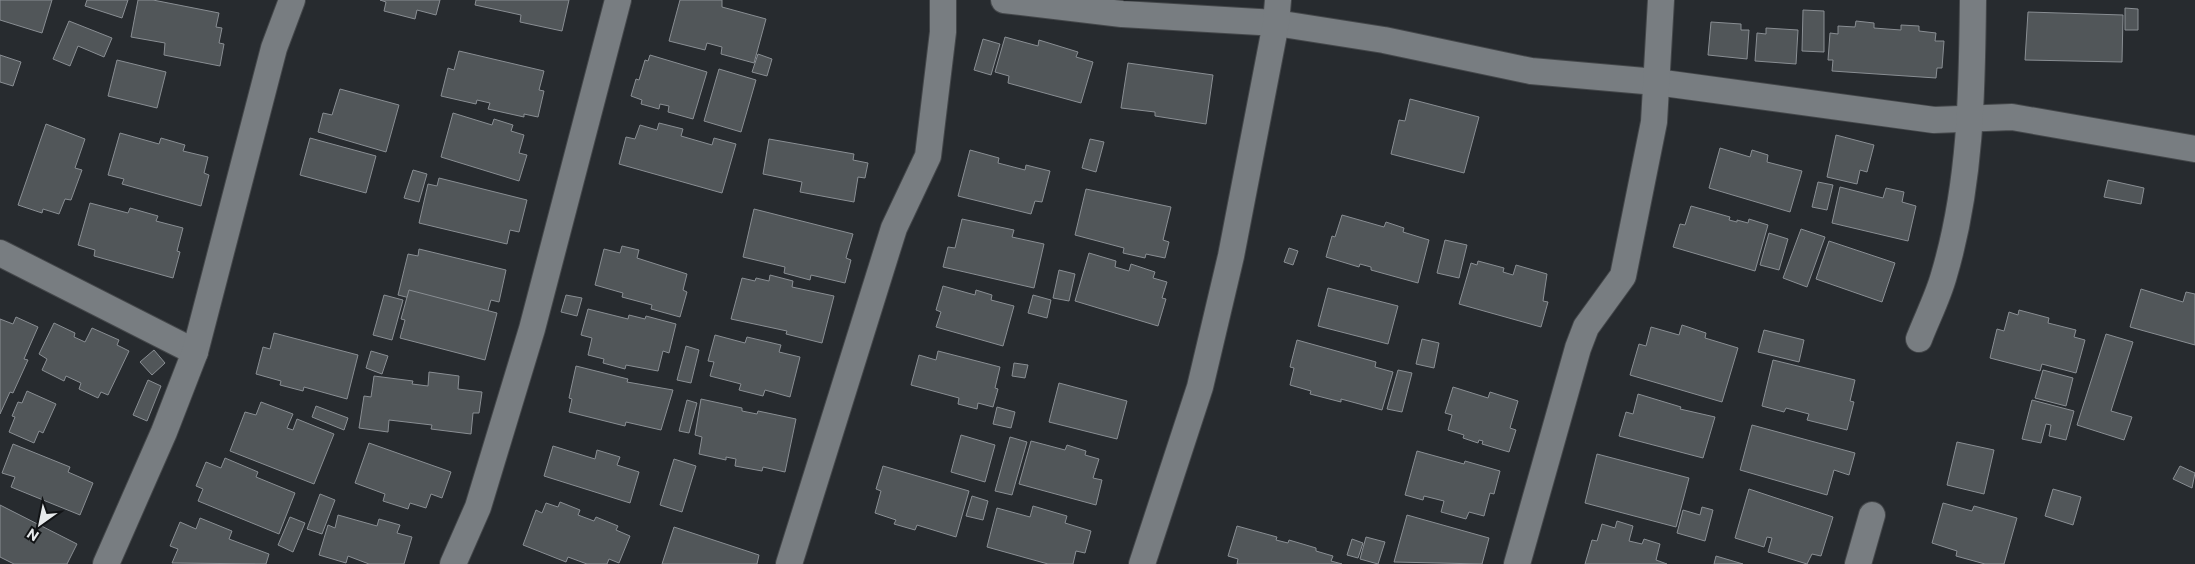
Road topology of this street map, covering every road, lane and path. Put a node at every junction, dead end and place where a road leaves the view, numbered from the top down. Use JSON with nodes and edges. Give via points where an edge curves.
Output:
{"nodes":[{"id":1,"x":292,"y":0,"type":"edge"},
{"id":2,"x":618,"y":0,"type":"edge"},
{"id":3,"x":943,"y":0,"type":"edge"},
{"id":4,"x":1004,"y":0,"type":"edge"},
{"id":5,"x":1661,"y":0,"type":"edge"},
{"id":6,"x":1973,"y":0,"type":"edge"},
{"id":7,"x":1277,"y":12,"type":"edge"},
{"id":8,"x":1656,"y":82,"type":"junction"},
{"id":9,"x":1971,"y":117,"type":"junction"},
{"id":10,"x":2195,"y":149,"type":"edge"},
{"id":11,"x":0,"y":253,"type":"edge"},
{"id":12,"x":1919,"y":339,"type":"dead end"},
{"id":13,"x":195,"y":352,"type":"junction"},
{"id":14,"x":1872,"y":515,"type":"dead end"},
{"id":15,"x":106,"y":564,"type":"edge"},
{"id":16,"x":454,"y":564,"type":"edge"},
{"id":17,"x":789,"y":564,"type":"edge"},
{"id":18,"x":1142,"y":564,"type":"edge"},
{"id":19,"x":1517,"y":564,"type":"edge"},
{"id":20,"x":1858,"y":564,"type":"edge"}],
"edges":[{"from":1,"to":13,"type":"street","via":[[274,48]]},
{"from":2,"to":16,"type":"street","via":[[532,329],[478,507]]},
{"from":3,"to":17,"type":"street","via":[[943,32],[928,156],[894,228]]},
{"from":4,"to":7,"type":"street","via":[[1122,14]]},
{"from":5,"to":8,"type":"street"},
{"from":6,"to":9,"type":"street"},
{"from":7,"to":8,"type":"street","via":[[1384,40],[1531,71]]},
{"from":7,"to":18,"type":"street","via":[[1231,256],[1200,387]]},
{"from":8,"to":9,"type":"street","via":[[1934,120]]},
{"from":8,"to":19,"type":"street","via":[[1654,122],[1623,276],[1586,327],[1578,348]]},
{"from":9,"to":10,"type":"street","via":[[2012,117]]},
{"from":9,"to":12,"type":"street","via":[[1962,193],[1944,276]]},
{"from":11,"to":13,"type":"street"},
{"from":13,"to":15,"type":"street"},
{"from":14,"to":20,"type":"street"}]}
